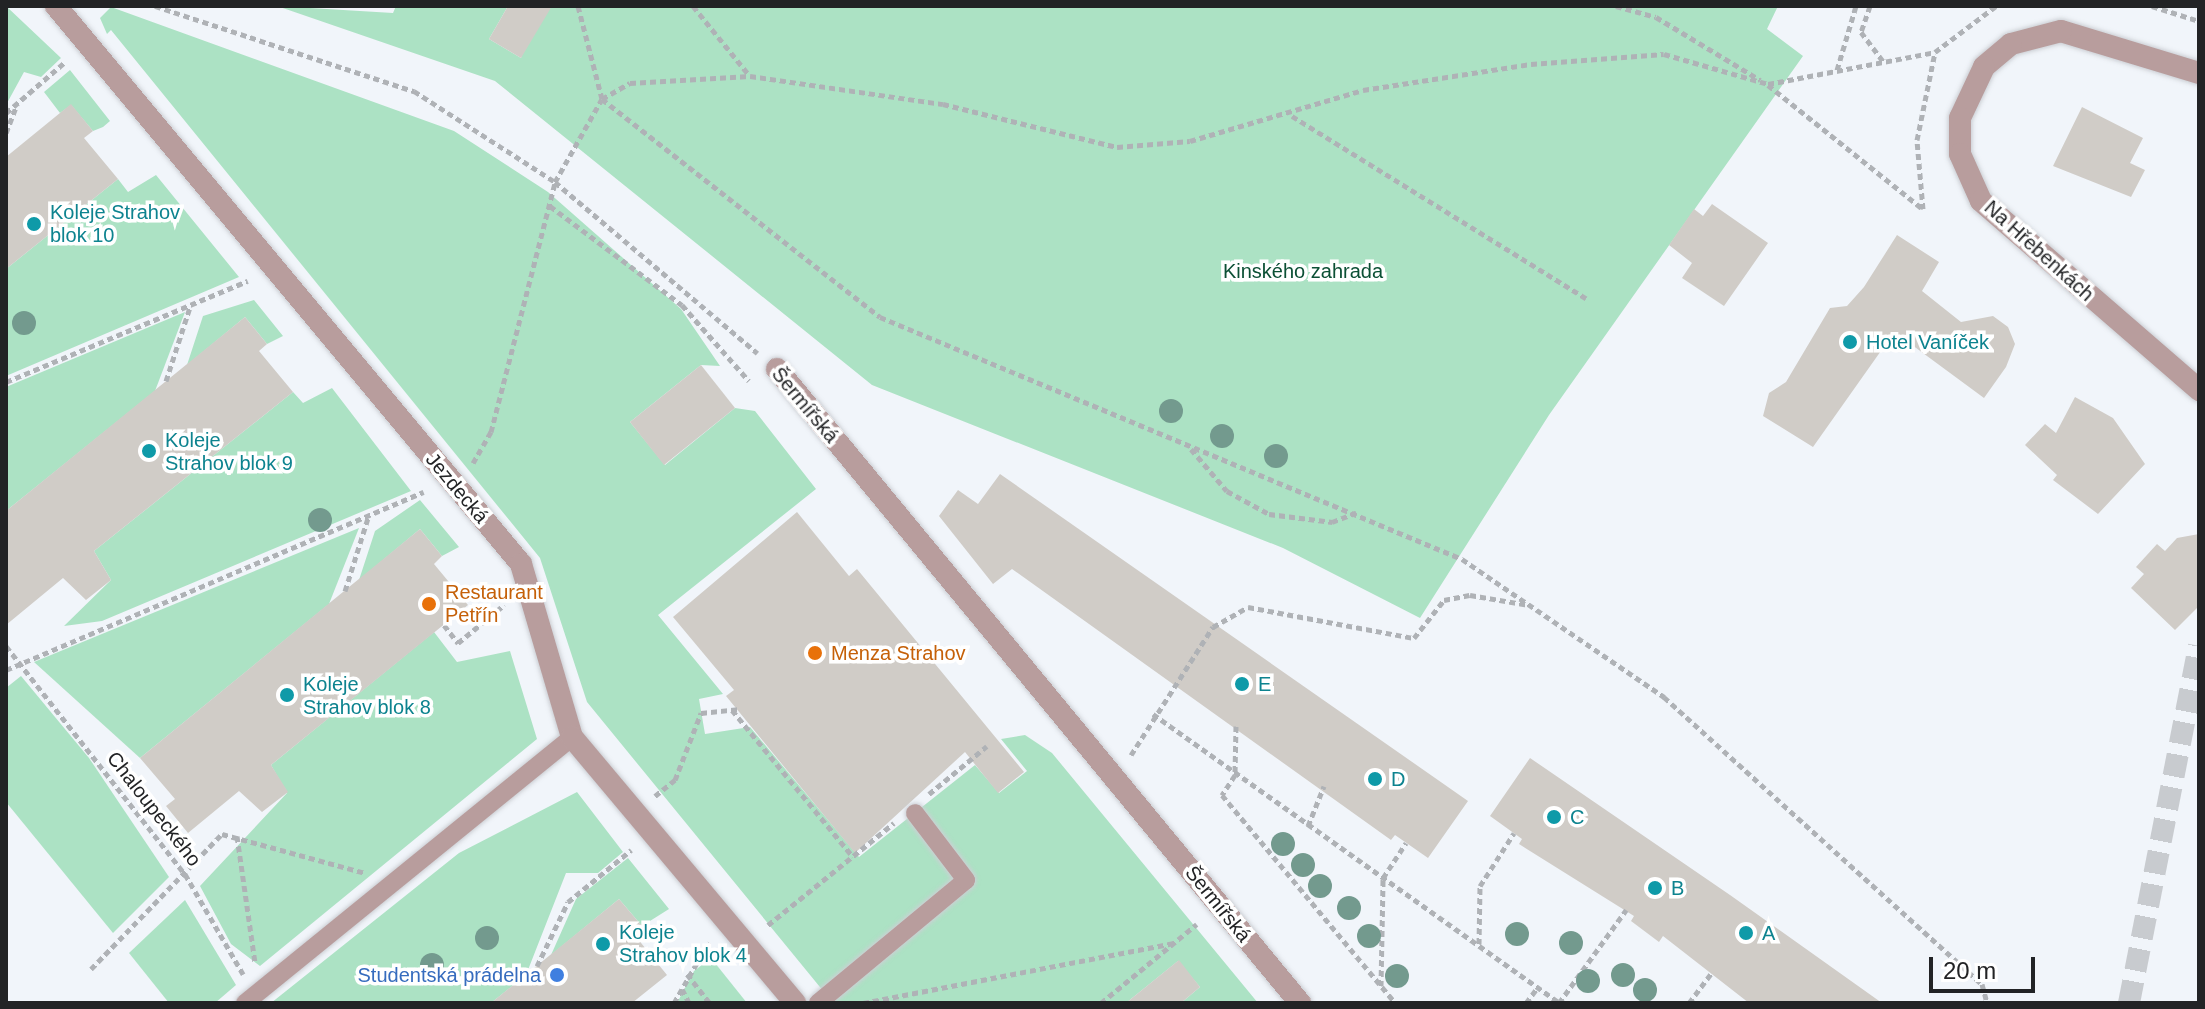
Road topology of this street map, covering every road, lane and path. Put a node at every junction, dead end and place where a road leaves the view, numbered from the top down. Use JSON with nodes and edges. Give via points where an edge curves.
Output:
{"nodes":[{"id":1,"x":56,"y":6,"type":"edge"},
{"id":2,"x":155,"y":6,"type":"edge"},
{"id":3,"x":578,"y":6,"type":"edge"},
{"id":4,"x":693,"y":6,"type":"edge"},
{"id":5,"x":1616,"y":6,"type":"edge"},
{"id":6,"x":1856,"y":6,"type":"edge"},
{"id":7,"x":1870,"y":6,"type":"edge"},
{"id":8,"x":1996,"y":6,"type":"edge"},
{"id":9,"x":2152,"y":6,"type":"edge"},
{"id":10,"x":2199,"y":21,"type":"edge"},
{"id":11,"x":87,"y":43,"type":"junction"},
{"id":12,"x":1935,"y":52,"type":"junction"},
{"id":13,"x":1884,"y":62,"type":"junction"},
{"id":14,"x":1837,"y":71,"type":"junction"},
{"id":15,"x":2199,"y":73,"type":"edge"},
{"id":16,"x":750,"y":76,"type":"junction"},
{"id":17,"x":1768,"y":84,"type":"junction"},
{"id":18,"x":602,"y":99,"type":"junction"},
{"id":19,"x":18,"y":103,"type":"junction"},
{"id":20,"x":6,"y":113,"type":"edge"},
{"id":21,"x":1292,"y":116,"type":"junction"},
{"id":22,"x":6,"y":133,"type":"edge"},
{"id":23,"x":555,"y":182,"type":"junction"},
{"id":24,"x":275,"y":269,"type":"junction"},
{"id":25,"x":1586,"y":298,"type":"dead end"},
{"id":26,"x":190,"y":306,"type":"junction"},
{"id":27,"x":777,"y":369,"type":"joint"},
{"id":28,"x":166,"y":381,"type":"dead end"},
{"id":29,"x":6,"y":382,"type":"edge"},
{"id":30,"x":2199,"y":390,"type":"edge"},
{"id":31,"x":1190,"y":448,"type":"junction"},
{"id":32,"x":451,"y":482,"type":"junction"},
{"id":33,"x":1356,"y":513,"type":"junction"},
{"id":34,"x":368,"y":517,"type":"junction"},
{"id":35,"x":528,"y":586,"type":"junction"},
{"id":36,"x":345,"y":591,"type":"dead end"},
{"id":37,"x":1534,"y":606,"type":"junction"},
{"id":38,"x":444,"y":625,"type":"dead end"},
{"id":39,"x":6,"y":646,"type":"edge"},
{"id":40,"x":17,"y":660,"type":"junction"},
{"id":41,"x":6,"y":670,"type":"edge"},
{"id":42,"x":1153,"y":714,"type":"junction"},
{"id":43,"x":1236,"y":726,"type":"dead end"},
{"id":44,"x":572,"y":737,"type":"junction"},
{"id":45,"x":1235,"y":775,"type":"junction"},
{"id":46,"x":1118,"y":783,"type":"junction"},
{"id":47,"x":1324,"y":786,"type":"dead end"},
{"id":48,"x":635,"y":813,"type":"junction"},
{"id":49,"x":915,"y":813,"type":"dead end"},
{"id":50,"x":1308,"y":826,"type":"junction"},
{"id":51,"x":1514,"y":833,"type":"dead end"},
{"id":52,"x":237,"y":836,"type":"junction"},
{"id":53,"x":1406,"y":843,"type":"dead end"},
{"id":54,"x":631,"y":850,"type":"dead end"},
{"id":55,"x":185,"y":874,"type":"junction"},
{"id":56,"x":1383,"y":878,"type":"junction"},
{"id":57,"x":394,"y":880,"type":"junction"},
{"id":58,"x":1218,"y":904,"type":"junction"},
{"id":59,"x":1626,"y":910,"type":"dead end"},
{"id":60,"x":722,"y":917,"type":"junction"},
{"id":61,"x":1174,"y":943,"type":"junction"},
{"id":62,"x":745,"y":944,"type":"junction"},
{"id":63,"x":1479,"y":945,"type":"junction"},
{"id":64,"x":537,"y":966,"type":"dead end"},
{"id":65,"x":91,"y":969,"type":"dead end"},
{"id":66,"x":1712,"y":972,"type":"dead end"},
{"id":67,"x":687,"y":974,"type":"junction"},
{"id":68,"x":1381,"y":987,"type":"junction"},
{"id":69,"x":1538,"y":987,"type":"junction"},
{"id":70,"x":681,"y":989,"type":"junction"},
{"id":71,"x":250,"y":999,"type":"edge"},
{"id":72,"x":674,"y":1003,"type":"edge"},
{"id":73,"x":689,"y":1003,"type":"edge"},
{"id":74,"x":710,"y":1003,"type":"edge"},
{"id":75,"x":795,"y":1003,"type":"edge"},
{"id":76,"x":818,"y":1003,"type":"edge"},
{"id":77,"x":863,"y":1003,"type":"edge"},
{"id":78,"x":1101,"y":1003,"type":"edge"},
{"id":79,"x":1300,"y":1003,"type":"edge"},
{"id":80,"x":1395,"y":1003,"type":"edge"},
{"id":81,"x":1526,"y":1003,"type":"edge"},
{"id":82,"x":1560,"y":1003,"type":"edge"},
{"id":83,"x":1689,"y":1003,"type":"edge"},
{"id":84,"x":1987,"y":1003,"type":"edge"}],
"edges":[{"from":1,"to":11,"type":"street","name":"Jezdecká"},
{"from":2,"to":23,"type":"path","name":"Šermířská","via":[[414,91]]},
{"from":3,"to":18,"type":"path"},
{"from":4,"to":16,"type":"path"},
{"from":5,"to":17,"type":"path","via":[[1656,17]]},
{"from":6,"to":14,"type":"path"},
{"from":7,"to":13,"type":"path","via":[[1861,32]]},
{"from":8,"to":12,"type":"path"},
{"from":9,"to":10,"type":"path"},
{"from":11,"to":19,"type":"path"},
{"from":11,"to":24,"type":"street","name":"Jezdecká"},
{"from":12,"to":13,"type":"path"},
{"from":12,"to":17,"type":"path","via":[[1917,140],[1923,209]]},
{"from":13,"to":14,"type":"path"},
{"from":14,"to":17,"type":"path"},
{"from":15,"to":30,"type":"street","name":"Na Hřebenkách","via":[[2061,31],[2011,44],[1969,88],[1960,154],[1981,201]]},
{"from":16,"to":18,"type":"path","via":[[654,77]]},
{"from":16,"to":21,"type":"path","via":[[943,104],[1117,147],[1190,141]]},
{"from":17,"to":21,"type":"path","via":[[1664,54],[1363,90]]},
{"from":18,"to":23,"type":"path"},
{"from":18,"to":31,"type":"path","via":[[880,317]]},
{"from":19,"to":20,"type":"path"},
{"from":19,"to":22,"type":"path"},
{"from":21,"to":25,"type":"path"},
{"from":23,"to":27,"type":"path","name":"Šermířská"},
{"from":23,"to":32,"type":"path","via":[[491,432],[477,461]]},
{"from":24,"to":26,"type":"path"},
{"from":24,"to":32,"type":"street","name":"Jezdecká"},
{"from":26,"to":28,"type":"path"},
{"from":26,"to":29,"type":"path"},
{"from":27,"to":46,"type":"street","name":"Šermířská"},
{"from":31,"to":33,"type":"path"},
{"from":31,"to":33,"type":"path","via":[[1227,491],[1269,514],[1332,522]]},
{"from":32,"to":34,"type":"path"},
{"from":32,"to":35,"type":"street","name":"Jezdecká","via":[[521,564]]},
{"from":33,"to":37,"type":"path","via":[[1462,559]]},
{"from":34,"to":36,"type":"path"},
{"from":34,"to":40,"type":"path"},
{"from":35,"to":38,"type":"path","via":[[458,643]]},
{"from":35,"to":44,"type":"street","name":"Jezdecká"},
{"from":37,"to":42,"type":"path","via":[[1470,595],[1444,600],[1414,638],[1248,607],[1213,627]]},
{"from":37,"to":84,"type":"path","via":[[1664,697],[1982,984]]},
{"from":39,"to":40,"type":"path","name":"Chaloupeckého"},
{"from":40,"to":41,"type":"path"},
{"from":40,"to":55,"type":"path","name":"Chaloupeckého"},
{"from":42,"to":45,"type":"path"},
{"from":42,"to":46,"type":"path"},
{"from":43,"to":45,"type":"path"},
{"from":44,"to":48,"type":"street","name":"Jezdecká"},
{"from":44,"to":57,"type":"lane"},
{"from":45,"to":50,"type":"path"},
{"from":45,"to":68,"type":"path","via":[[1222,795]]},
{"from":46,"to":58,"type":"street","name":"Šermířská"},
{"from":47,"to":50,"type":"path"},
{"from":48,"to":60,"type":"street","name":"Jezdecká"},
{"from":48,"to":62,"type":"path","via":[[675,780],[701,713],[735,710],[853,857]]},
{"from":49,"to":76,"type":"lane","via":[[966,880]]},
{"from":50,"to":56,"type":"path"},
{"from":51,"to":63,"type":"path","via":[[1480,886]]},
{"from":52,"to":55,"type":"path","via":[[222,834]]},
{"from":52,"to":57,"type":"path"},
{"from":52,"to":71,"type":"path"},
{"from":53,"to":56,"type":"path"},
{"from":54,"to":64,"type":"path","via":[[568,902]]},
{"from":55,"to":65,"type":"path"},
{"from":55,"to":71,"type":"path","name":"Chaloupeckého"},
{"from":56,"to":63,"type":"path"},
{"from":56,"to":68,"type":"path"},
{"from":57,"to":71,"type":"lane"},
{"from":58,"to":61,"type":"path"},
{"from":58,"to":79,"type":"street","name":"Šermířská"},
{"from":59,"to":82,"type":"path"},
{"from":60,"to":62,"type":"street","name":"Jezdecká"},
{"from":60,"to":67,"type":"path"},
{"from":61,"to":77,"type":"path"},
{"from":61,"to":78,"type":"path"},
{"from":62,"to":75,"type":"street","name":"Jezdecká"},
{"from":63,"to":69,"type":"path"},
{"from":66,"to":83,"type":"path"},
{"from":67,"to":70,"type":"path"},
{"from":67,"to":74,"type":"path"},
{"from":68,"to":80,"type":"path"},
{"from":69,"to":81,"type":"path"},
{"from":69,"to":82,"type":"path"},
{"from":70,"to":72,"type":"path"},
{"from":70,"to":73,"type":"path"}]}
